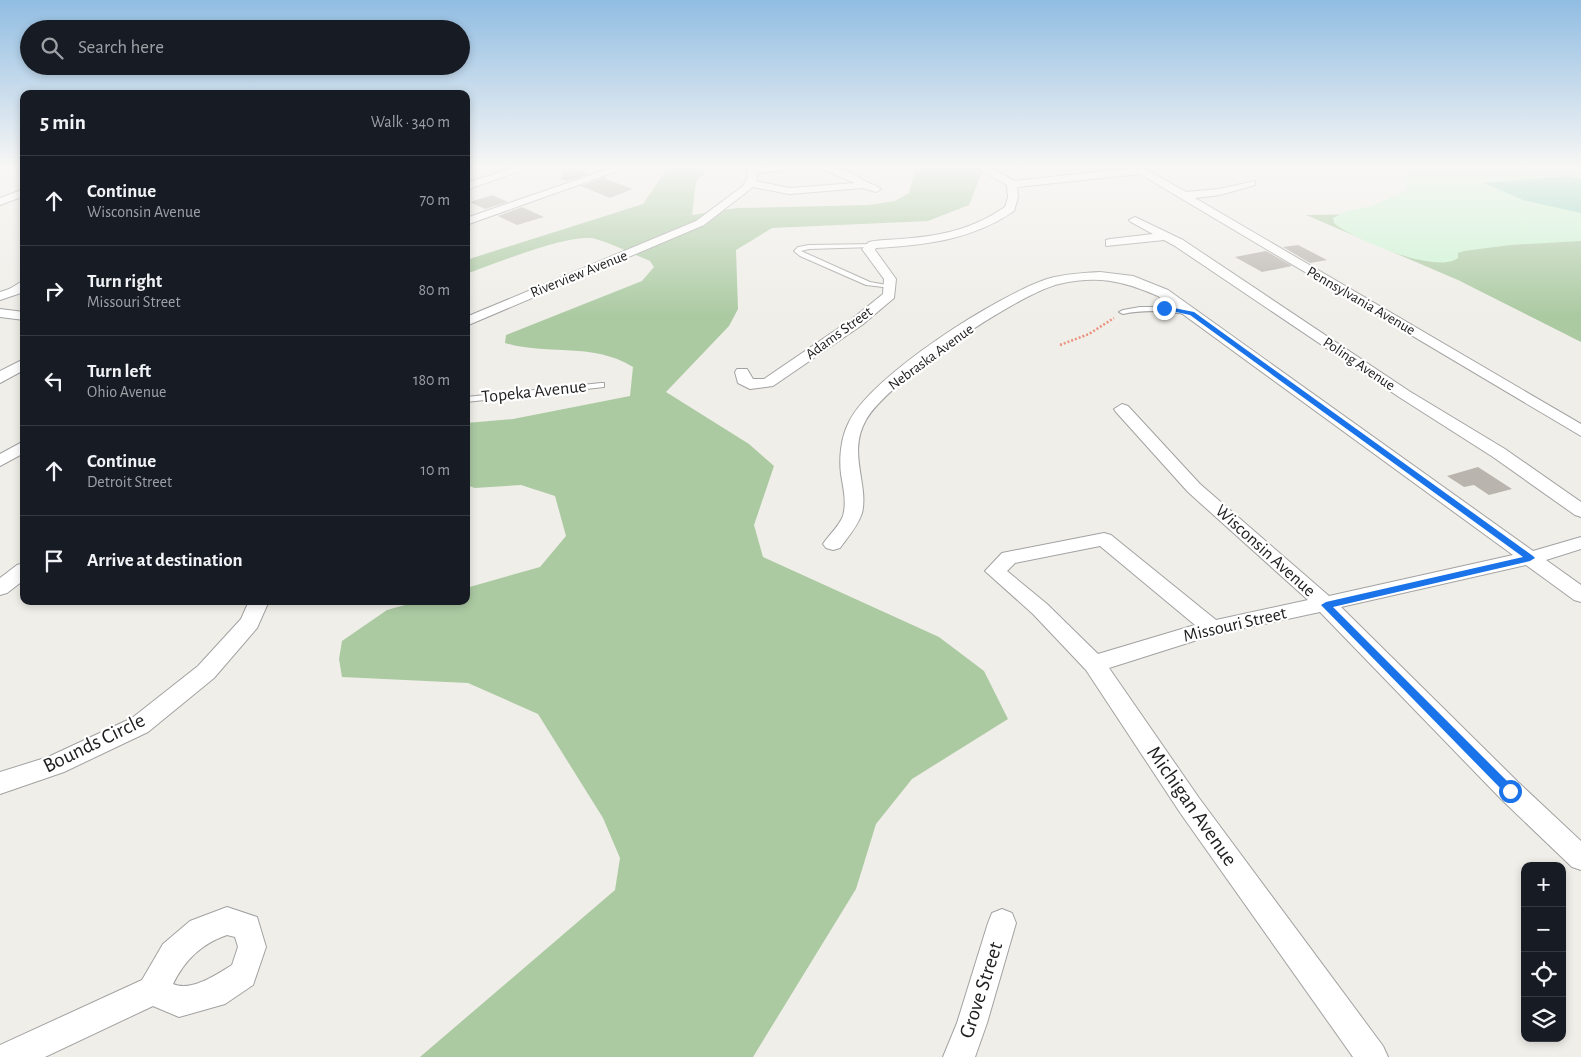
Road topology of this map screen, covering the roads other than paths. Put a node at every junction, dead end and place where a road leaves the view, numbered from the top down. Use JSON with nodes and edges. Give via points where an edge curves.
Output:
{"nodes":[{"id":1,"x":482,"y":216,"type":"edge"},
{"id":2,"x":710,"y":216,"type":"edge"},
{"id":3,"x":999,"y":216,"type":"edge"},
{"id":4,"x":1217,"y":216,"type":"edge"},
{"id":5,"x":1135,"y":220,"type":"dead end"},
{"id":6,"x":470,"y":221,"type":"edge"},
{"id":7,"x":1165,"y":236,"type":"junction"},
{"id":8,"x":1110,"y":242,"type":"dead end"},
{"id":9,"x":873,"y":244,"type":"junction"},
{"id":10,"x":20,"y":284,"type":"edge"},
{"id":11,"x":890,"y":287,"type":"junction"},
{"id":12,"x":20,"y":289,"type":"edge"},
{"id":13,"x":3,"y":295,"type":"edge"},
{"id":14,"x":1123,"y":312,"type":"road end"},
{"id":15,"x":0,"y":313,"type":"edge"},
{"id":16,"x":1192,"y":314,"type":"junction"},
{"id":17,"x":20,"y":316,"type":"edge"},
{"id":18,"x":470,"y":320,"type":"edge"},
{"id":19,"x":20,"y":366,"type":"edge"},
{"id":20,"x":742,"y":372,"type":"dead end"},
{"id":21,"x":2,"y":375,"type":"edge"},
{"id":22,"x":601,"y":385,"type":"dead end"},
{"id":23,"x":470,"y":400,"type":"edge"},
{"id":24,"x":1122,"y":409,"type":"dead end"},
{"id":25,"x":1581,"y":431,"type":"edge"},
{"id":26,"x":20,"y":448,"type":"edge"},
{"id":27,"x":0,"y":461,"type":"edge"},
{"id":28,"x":1581,"y":510,"type":"edge"},
{"id":29,"x":1581,"y":543,"type":"edge"},
{"id":30,"x":833,"y":544,"type":"dead end"},
{"id":31,"x":1530,"y":558,"type":"junction"},
{"id":32,"x":20,"y":573,"type":"edge"},
{"id":33,"x":0,"y":588,"type":"edge"},
{"id":34,"x":1581,"y":596,"type":"edge"},
{"id":35,"x":257,"y":605,"type":"edge"},
{"id":36,"x":1326,"y":605,"type":"junction"},
{"id":37,"x":1212,"y":628,"type":"junction"},
{"id":38,"x":1094,"y":664,"type":"junction"},
{"id":39,"x":0,"y":783,"type":"edge"},
{"id":40,"x":1581,"y":858,"type":"edge"},
{"id":41,"x":1002,"y":923,"type":"dead end"},
{"id":42,"x":153,"y":991,"type":"dead end"},
{"id":43,"x":10,"y":1057,"type":"edge"},
{"id":44,"x":958,"y":1057,"type":"edge"},
{"id":45,"x":1372,"y":1057,"type":"edge"}],
"edges":[{"from":1,"to":6,"type":"street"},
{"from":2,"to":18,"type":"street","name":"Riverview Avenue"},
{"from":3,"to":9,"type":"street","via":[[984,227],[932,241]]},
{"from":4,"to":25,"type":"street","name":"Pennsylvania Avenue"},
{"from":5,"to":7,"type":"street","name":"Poling Avenue"},
{"from":7,"to":8,"type":"street"},
{"from":7,"to":28,"type":"street","name":"Poling Avenue"},
{"from":9,"to":11,"type":"street","via":[[868,249],[887,274]]},
{"from":9,"to":11,"type":"lane","via":[[808,247],[797,251],[868,284]]},
{"from":10,"to":13,"type":"lane"},
{"from":11,"to":20,"type":"street","name":"Adams Street","via":[[889,295],[857,322],[768,383],[750,384],[743,380]]},
{"from":12,"to":13,"type":"street"},
{"from":14,"to":16,"type":"lane","via":[[1141,307]]},
{"from":15,"to":17,"type":"street"},
{"from":16,"to":30,"type":"street","name":"Nebraska Avenue","via":[[1163,293],[1136,282],[1115,277],[1085,278],[1054,282],[1030,291],[949,339],[896,378],[858,420],[849,462],[852,515]]},
{"from":16,"to":31,"type":"street","name":"Nebraska Avenue"},
{"from":19,"to":21,"type":"street"},
{"from":22,"to":23,"type":"lane","name":"Topeka Avenue"},
{"from":24,"to":36,"type":"street","name":"Wisconsin Avenue","via":[[1194,488]]},
{"from":26,"to":27,"type":"street"},
{"from":29,"to":31,"type":"street","name":"Missouri Street"},
{"from":31,"to":34,"type":"street","name":"Nebraska Avenue"},
{"from":31,"to":36,"type":"street","name":"Missouri Street"},
{"from":32,"to":33,"type":"street"},
{"from":35,"to":39,"type":"street","name":"Bounds Circle","via":[[250,623],[206,672],[140,725],[55,765]]},
{"from":36,"to":37,"type":"street","name":"Missouri Street"},
{"from":36,"to":40,"type":"street","name":"Wisconsin Avenue"},
{"from":37,"to":38,"type":"street","name":"Missouri Street"},
{"from":37,"to":38,"type":"street","name":"Michigan Avenue","via":[[1104,539],[1009,558],[995,571],[1040,609]]},
{"from":38,"to":45,"type":"street","name":"Michigan Avenue","via":[[1190,806]]},
{"from":41,"to":44,"type":"street","name":"Grove Street","via":[[972,1023]]},
{"from":42,"to":43,"type":"street"}]}
